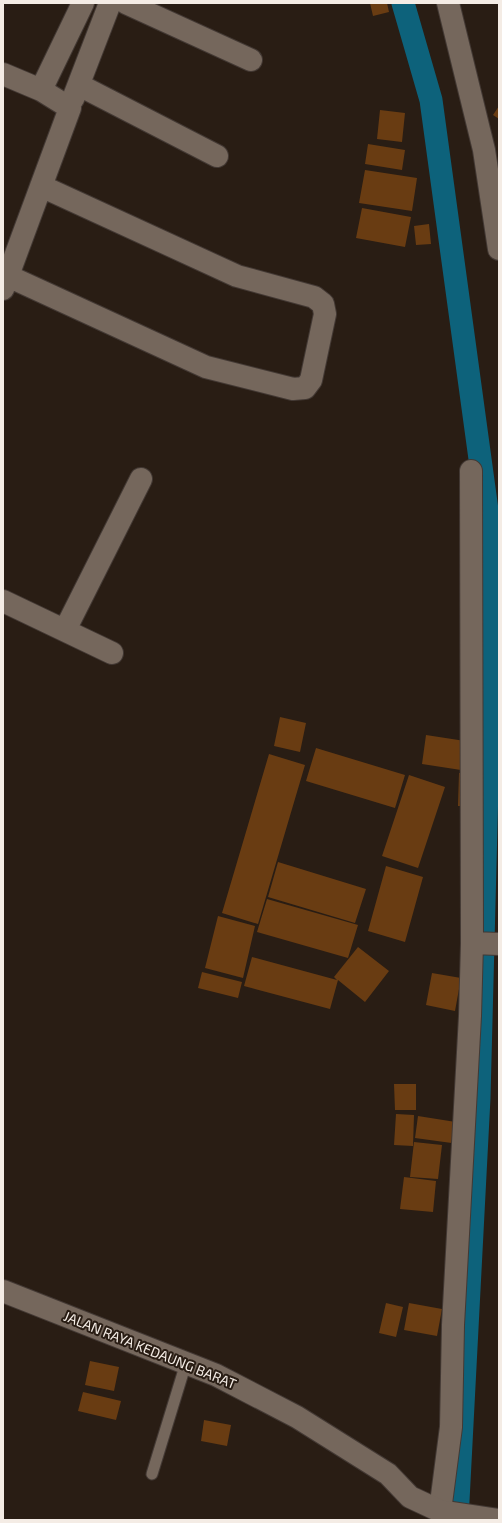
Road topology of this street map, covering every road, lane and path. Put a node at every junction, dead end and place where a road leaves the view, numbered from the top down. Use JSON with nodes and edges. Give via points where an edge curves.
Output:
{"nodes":[{"id":1,"x":83,"y":3,"type":"edge"},
{"id":2,"x":110,"y":3,"type":"edge"},
{"id":3,"x":126,"y":3,"type":"edge"},
{"id":4,"x":448,"y":3,"type":"edge"},
{"id":5,"x":251,"y":60,"type":"dead end"},
{"id":6,"x":3,"y":74,"type":"edge"},
{"id":7,"x":79,"y":85,"type":"junction"},
{"id":8,"x":41,"y":90,"type":"junction"},
{"id":9,"x":70,"y":108,"type":"junction"},
{"id":10,"x":492,"y":151,"type":"edge"},
{"id":11,"x":217,"y":156,"type":"dead end"},
{"id":12,"x":40,"y":186,"type":"junction"},
{"id":13,"x":499,"y":249,"type":"edge"},
{"id":14,"x":6,"y":283,"type":"edge"},
{"id":15,"x":471,"y":471,"type":"dead end"},
{"id":16,"x":141,"y":479,"type":"dead end"},
{"id":17,"x":3,"y":601,"type":"edge"},
{"id":18,"x":65,"y":630,"type":"junction"},
{"id":19,"x":112,"y":653,"type":"dead end"},
{"id":20,"x":475,"y":943,"type":"junction"},
{"id":21,"x":499,"y":944,"type":"edge"},
{"id":22,"x":3,"y":1291,"type":"edge"},
{"id":23,"x":186,"y":1363,"type":"junction"},
{"id":24,"x":152,"y":1474,"type":"dead end"},
{"id":25,"x":448,"y":1512,"type":"junction"},
{"id":26,"x":499,"y":1520,"type":"edge"}],
"edges":[{"from":1,"to":8,"type":"street"},
{"from":2,"to":7,"type":"street"},
{"from":3,"to":5,"type":"street"},
{"from":4,"to":10,"type":"street"},
{"from":6,"to":8,"type":"street"},
{"from":7,"to":9,"type":"street"},
{"from":7,"to":11,"type":"street"},
{"from":8,"to":9,"type":"street"},
{"from":9,"to":12,"type":"street"},
{"from":10,"to":13,"type":"street"},
{"from":12,"to":14,"type":"street"},
{"from":12,"to":14,"type":"street","via":[[237,276],[314,296],[323,304],[325,314],[310,380],[305,388],[293,389],[206,367]]},
{"from":15,"to":20,"type":"street"},
{"from":16,"to":18,"type":"street"},
{"from":17,"to":18,"type":"street"},
{"from":18,"to":19,"type":"street"},
{"from":20,"to":21,"type":"street"},
{"from":20,"to":25,"type":"street","via":[[453,1325]]},
{"from":22,"to":23,"type":"street","name":"JALAN RAYA KEDAUNG BARAT"},
{"from":23,"to":24,"type":"lane"},
{"from":23,"to":25,"type":"street","name":"JALAN RAYA KEDAUNG BARAT","via":[[216,1375],[297,1417],[388,1474],[410,1497]]},
{"from":25,"to":26,"type":"street","name":"JALAN RAYA KEDAUNG BARAT"}]}
